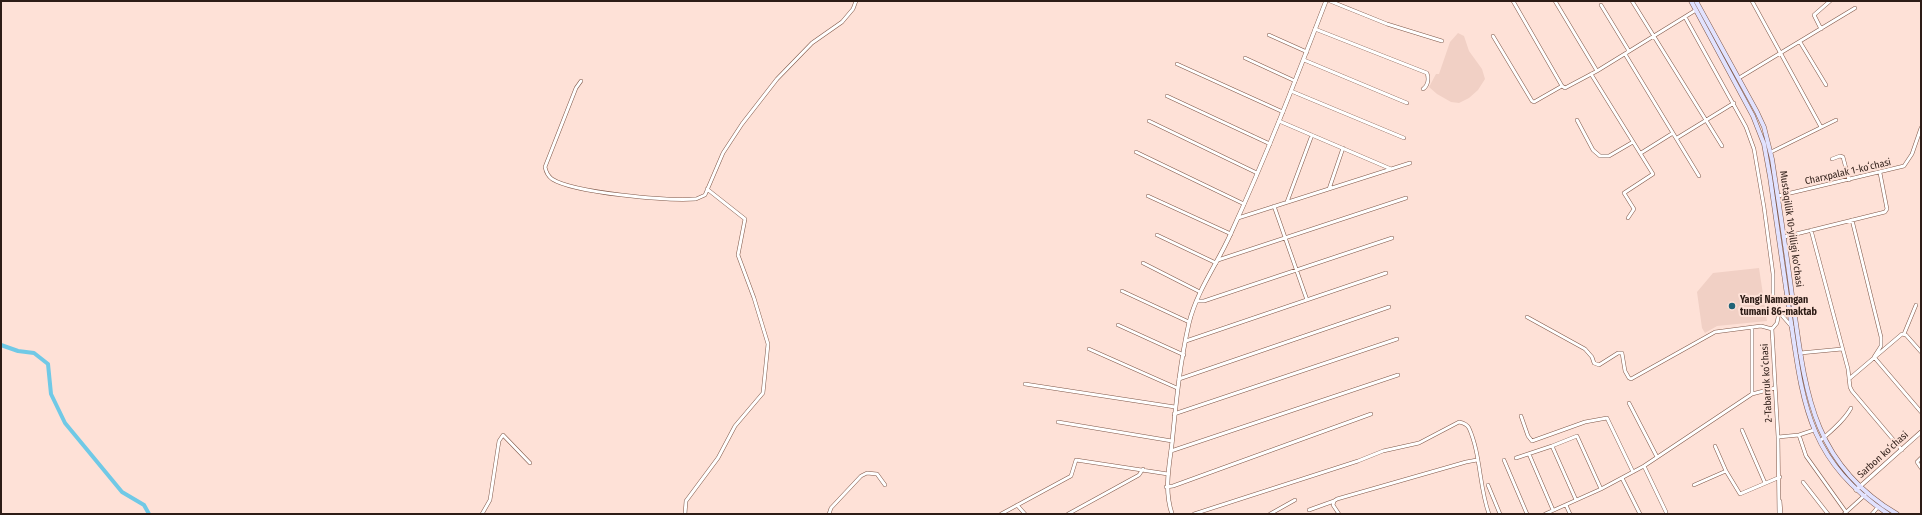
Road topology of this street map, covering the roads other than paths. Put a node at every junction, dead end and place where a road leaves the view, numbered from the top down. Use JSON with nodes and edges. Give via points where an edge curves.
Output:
{"nodes":[{"id":1,"x":856,"y":1,"type":"edge"},
{"id":2,"x":1326,"y":1,"type":"edge"},
{"id":3,"x":1330,"y":1,"type":"edge"},
{"id":4,"x":1513,"y":1,"type":"edge"},
{"id":5,"x":1555,"y":1,"type":"edge"},
{"id":6,"x":1632,"y":1,"type":"edge"},
{"id":7,"x":1691,"y":1,"type":"edge"},
{"id":8,"x":1696,"y":1,"type":"edge"},
{"id":9,"x":1752,"y":1,"type":"edge"},
{"id":10,"x":1830,"y":1,"type":"edge"},
{"id":11,"x":1601,"y":5,"type":"dead end"},
{"id":12,"x":1855,"y":8,"type":"dead end"},
{"id":13,"x":1696,"y":10,"type":"junction"},
{"id":14,"x":1685,"y":17,"type":"junction"},
{"id":15,"x":1315,"y":29,"type":"junction"},
{"id":16,"x":1820,"y":30,"type":"junction"},
{"id":17,"x":1269,"y":35,"type":"dead end"},
{"id":18,"x":1493,"y":36,"type":"dead end"},
{"id":19,"x":1652,"y":37,"type":"junction"},
{"id":20,"x":1442,"y":42,"type":"dead end"},
{"id":21,"x":1800,"y":42,"type":"junction"},
{"id":22,"x":1629,"y":51,"type":"junction"},
{"id":23,"x":1307,"y":52,"type":"junction"},
{"id":24,"x":1781,"y":53,"type":"junction"},
{"id":25,"x":1625,"y":54,"type":"junction"},
{"id":26,"x":1245,"y":58,"type":"dead end"},
{"id":27,"x":1304,"y":60,"type":"junction"},
{"id":28,"x":1177,"y":64,"type":"dead end"},
{"id":29,"x":1597,"y":71,"type":"junction"},
{"id":30,"x":1591,"y":74,"type":"junction"},
{"id":31,"x":1739,"y":78,"type":"junction"},
{"id":32,"x":581,"y":81,"type":"dead end"},
{"id":33,"x":1295,"y":81,"type":"junction"},
{"id":34,"x":1826,"y":85,"type":"dead end"},
{"id":35,"x":1562,"y":86,"type":"junction"},
{"id":36,"x":1423,"y":89,"type":"dead end"},
{"id":37,"x":1291,"y":91,"type":"junction"},
{"id":38,"x":1167,"y":96,"type":"dead end"},
{"id":39,"x":1407,"y":103,"type":"dead end"},
{"id":40,"x":1734,"y":103,"type":"junction"},
{"id":41,"x":1283,"y":112,"type":"junction"},
{"id":42,"x":1577,"y":120,"type":"dead end"},
{"id":43,"x":1706,"y":120,"type":"junction"},
{"id":44,"x":1836,"y":120,"type":"dead end"},
{"id":45,"x":1279,"y":121,"type":"junction"},
{"id":46,"x":1149,"y":122,"type":"dead end"},
{"id":47,"x":1821,"y":127,"type":"junction"},
{"id":48,"x":1921,"y":128,"type":"edge"},
{"id":49,"x":1674,"y":133,"type":"junction"},
{"id":50,"x":1312,"y":135,"type":"junction"},
{"id":51,"x":1404,"y":138,"type":"dead end"},
{"id":52,"x":1677,"y":138,"type":"junction"},
{"id":53,"x":1633,"y":142,"type":"junction"},
{"id":54,"x":1270,"y":144,"type":"junction"},
{"id":55,"x":1722,"y":146,"type":"dead end"},
{"id":56,"x":1343,"y":148,"type":"junction"},
{"id":57,"x":1136,"y":152,"type":"dead end"},
{"id":58,"x":1771,"y":152,"type":"junction"},
{"id":59,"x":1640,"y":153,"type":"junction"},
{"id":60,"x":1832,"y":159,"type":"dead end"},
{"id":61,"x":1410,"y":163,"type":"dead end"},
{"id":62,"x":1391,"y":169,"type":"junction"},
{"id":63,"x":1257,"y":173,"type":"junction"},
{"id":64,"x":1880,"y":173,"type":"junction"},
{"id":65,"x":1699,"y":176,"type":"dead end"},
{"id":66,"x":1849,"y":180,"type":"junction"},
{"id":67,"x":707,"y":189,"type":"junction"},
{"id":68,"x":1329,"y":189,"type":"junction"},
{"id":69,"x":1148,"y":196,"type":"dead end"},
{"id":70,"x":1778,"y":196,"type":"junction"},
{"id":71,"x":1406,"y":198,"type":"dead end"},
{"id":72,"x":1286,"y":202,"type":"junction"},
{"id":73,"x":1244,"y":204,"type":"junction"},
{"id":74,"x":1274,"y":206,"type":"junction"},
{"id":75,"x":1238,"y":218,"type":"junction"},
{"id":76,"x":1628,"y":218,"type":"dead end"},
{"id":77,"x":1852,"y":220,"type":"junction"},
{"id":78,"x":1811,"y":230,"type":"junction"},
{"id":79,"x":1231,"y":234,"type":"junction"},
{"id":80,"x":1157,"y":235,"type":"dead end"},
{"id":81,"x":1784,"y":237,"type":"junction"},
{"id":82,"x":1285,"y":238,"type":"junction"},
{"id":83,"x":1392,"y":238,"type":"dead end"},
{"id":84,"x":1217,"y":262,"type":"junction"},
{"id":85,"x":1143,"y":263,"type":"dead end"},
{"id":86,"x":1296,"y":270,"type":"junction"},
{"id":87,"x":1386,"y":273,"type":"dead end"},
{"id":88,"x":1122,"y":291,"type":"dead end"},
{"id":89,"x":1200,"y":292,"type":"junction"},
{"id":90,"x":1307,"y":300,"type":"junction"},
{"id":91,"x":1197,"y":301,"type":"junction"},
{"id":92,"x":1916,"y":305,"type":"dead end"},
{"id":93,"x":1389,"y":307,"type":"dead end"},
{"id":94,"x":1779,"y":312,"type":"junction"},
{"id":95,"x":1527,"y":317,"type":"dead end"},
{"id":96,"x":1189,"y":322,"type":"junction"},
{"id":97,"x":1118,"y":326,"type":"dead end"},
{"id":98,"x":1752,"y":327,"type":"junction"},
{"id":99,"x":1792,"y":327,"type":"junction"},
{"id":100,"x":1772,"y":328,"type":"junction"},
{"id":101,"x":1904,"y":334,"type":"junction"},
{"id":102,"x":1397,"y":339,"type":"dead end"},
{"id":103,"x":1186,"y":341,"type":"junction"},
{"id":104,"x":1089,"y":349,"type":"dead end"},
{"id":105,"x":1842,"y":349,"type":"junction"},
{"id":106,"x":1921,"y":352,"type":"edge"},
{"id":107,"x":1800,"y":353,"type":"junction"},
{"id":108,"x":1184,"y":356,"type":"junction"},
{"id":109,"x":1874,"y":357,"type":"junction"},
{"id":110,"x":1398,"y":375,"type":"dead end"},
{"id":111,"x":1179,"y":379,"type":"junction"},
{"id":112,"x":1849,"y":379,"type":"junction"},
{"id":113,"x":1025,"y":384,"type":"dead end"},
{"id":114,"x":1177,"y":388,"type":"junction"},
{"id":115,"x":1775,"y":388,"type":"junction"},
{"id":116,"x":1752,"y":394,"type":"junction"},
{"id":117,"x":1629,"y":403,"type":"dead end"},
{"id":118,"x":1175,"y":407,"type":"junction"},
{"id":119,"x":1851,"y":408,"type":"dead end"},
{"id":120,"x":1921,"y":412,"type":"edge"},
{"id":121,"x":1174,"y":414,"type":"junction"},
{"id":122,"x":1371,"y":414,"type":"dead end"},
{"id":123,"x":1521,"y":416,"type":"dead end"},
{"id":124,"x":1058,"y":422,"type":"dead end"},
{"id":125,"x":1742,"y":430,"type":"dead end"},
{"id":126,"x":1814,"y":430,"type":"junction"},
{"id":127,"x":1921,"y":432,"type":"edge"},
{"id":128,"x":1799,"y":435,"type":"junction"},
{"id":129,"x":1778,"y":437,"type":"junction"},
{"id":130,"x":1822,"y":439,"type":"junction"},
{"id":131,"x":1172,"y":441,"type":"junction"},
{"id":132,"x":1552,"y":446,"type":"junction"},
{"id":133,"x":1715,"y":446,"type":"dead end"},
{"id":134,"x":1902,"y":450,"type":"junction"},
{"id":135,"x":1171,"y":451,"type":"junction"},
{"id":136,"x":1529,"y":454,"type":"junction"},
{"id":137,"x":1657,"y":457,"type":"junction"},
{"id":138,"x":1516,"y":458,"type":"dead end"},
{"id":139,"x":1921,"y":458,"type":"edge"},
{"id":140,"x":1477,"y":460,"type":"junction"},
{"id":141,"x":1504,"y":460,"type":"dead end"},
{"id":142,"x":530,"y":463,"type":"dead end"},
{"id":143,"x":1644,"y":466,"type":"junction"},
{"id":144,"x":1921,"y":468,"type":"edge"},
{"id":145,"x":1143,"y":469,"type":"junction"},
{"id":146,"x":1726,"y":471,"type":"junction"},
{"id":147,"x":1633,"y":472,"type":"junction"},
{"id":148,"x":1168,"y":474,"type":"junction"},
{"id":149,"x":1780,"y":477,"type":"junction"},
{"id":150,"x":1622,"y":478,"type":"junction"},
{"id":151,"x":1803,"y":482,"type":"dead end"},
{"id":152,"x":1765,"y":483,"type":"junction"},
{"id":153,"x":1488,"y":484,"type":"dead end"},
{"id":154,"x":885,"y":485,"type":"dead end"},
{"id":155,"x":1694,"y":485,"type":"dead end"},
{"id":156,"x":1166,"y":486,"type":"junction"},
{"id":157,"x":1601,"y":489,"type":"junction"},
{"id":158,"x":1858,"y":489,"type":"junction"},
{"id":159,"x":1864,"y":495,"type":"junction"},
{"id":160,"x":1295,"y":500,"type":"dead end"},
{"id":161,"x":1576,"y":500,"type":"junction"},
{"id":162,"x":1334,"y":501,"type":"junction"},
{"id":163,"x":1017,"y":505,"type":"junction"},
{"id":164,"x":1566,"y":505,"type":"junction"},
{"id":165,"x":1878,"y":507,"type":"junction"},
{"id":166,"x":1310,"y":510,"type":"dead end"},
{"id":167,"x":1553,"y":510,"type":"junction"},
{"id":168,"x":1666,"y":512,"type":"dead end"},
{"id":169,"x":1845,"y":513,"type":"edge"},
{"id":170,"x":482,"y":514,"type":"edge"},
{"id":171,"x":685,"y":514,"type":"edge"},
{"id":172,"x":829,"y":514,"type":"edge"},
{"id":173,"x":1000,"y":514,"type":"edge"},
{"id":174,"x":1025,"y":514,"type":"edge"},
{"id":175,"x":1068,"y":514,"type":"edge"},
{"id":176,"x":1172,"y":514,"type":"edge"},
{"id":177,"x":1194,"y":514,"type":"edge"},
{"id":178,"x":1270,"y":514,"type":"edge"},
{"id":179,"x":1338,"y":514,"type":"edge"},
{"id":180,"x":1489,"y":514,"type":"edge"},
{"id":181,"x":1500,"y":514,"type":"edge"},
{"id":182,"x":1527,"y":514,"type":"edge"},
{"id":183,"x":1544,"y":514,"type":"edge"},
{"id":184,"x":1570,"y":514,"type":"edge"},
{"id":185,"x":1640,"y":514,"type":"edge"},
{"id":186,"x":1780,"y":514,"type":"edge"},
{"id":187,"x":1828,"y":514,"type":"edge"},
{"id":188,"x":1872,"y":514,"type":"edge"},
{"id":189,"x":1888,"y":514,"type":"edge"},
{"id":190,"x":1897,"y":514,"type":"edge"}],
"edges":[{"from":1,"to":67,"type":"street","via":[[842,22],[812,43],[777,79],[723,153]]},
{"from":2,"to":15,"type":"street"},
{"from":3,"to":20,"type":"street","via":[[1387,24]]},
{"from":4,"to":35,"type":"street"},
{"from":5,"to":29,"type":"street"},
{"from":6,"to":19,"type":"street"},
{"from":7,"to":13,"type":"main road","name":"Mustaqillik 10-yilligi ko'chasi"},
{"from":8,"to":31,"type":"main road","name":"Mustaqillik 10-yilligi ko'chasi"},
{"from":9,"to":24,"type":"street"},
{"from":10,"to":16,"type":"street","via":[[1814,16]]},
{"from":11,"to":22,"type":"street"},
{"from":12,"to":16,"type":"street"},
{"from":13,"to":14,"type":"street"},
{"from":13,"to":99,"type":"main road","name":"Mustaqillik 10-yilligi ko'chasi","via":[[1753,116],[1764,144]]},
{"from":14,"to":19,"type":"street"},
{"from":14,"to":40,"type":"street"},
{"from":15,"to":23,"type":"street"},
{"from":15,"to":36,"type":"street","via":[[1427,73],[1429,78],[1426,88]]},
{"from":16,"to":21,"type":"street"},
{"from":17,"to":23,"type":"street"},
{"from":18,"to":35,"type":"street","via":[[1532,101]]},
{"from":19,"to":22,"type":"street"},
{"from":19,"to":43,"type":"street"},
{"from":21,"to":24,"type":"street"},
{"from":21,"to":34,"type":"street"},
{"from":22,"to":25,"type":"street"},
{"from":23,"to":27,"type":"street"},
{"from":24,"to":31,"type":"street"},
{"from":24,"to":47,"type":"street"},
{"from":25,"to":29,"type":"street"},
{"from":25,"to":49,"type":"street"},
{"from":26,"to":33,"type":"street"},
{"from":27,"to":33,"type":"street"},
{"from":27,"to":39,"type":"street"},
{"from":28,"to":41,"type":"street"},
{"from":29,"to":30,"type":"street"},
{"from":30,"to":35,"type":"street","via":[[1567,88]]},
{"from":30,"to":53,"type":"street"},
{"from":31,"to":58,"type":"main road","name":"Mustaqillik 10-yilligi ko'chasi","via":[[1764,128]]},
{"from":32,"to":67,"type":"street","via":[[545,166],[552,179],[579,188],[634,196],[696,199],[705,195]]},
{"from":33,"to":37,"type":"street"},
{"from":37,"to":41,"type":"street"},
{"from":37,"to":51,"type":"street"},
{"from":38,"to":54,"type":"street"},
{"from":40,"to":43,"type":"street"},
{"from":40,"to":94,"type":"street","via":[[1754,149],[1772,266],[1773,301]]},
{"from":41,"to":45,"type":"street"},
{"from":42,"to":53,"type":"street","via":[[1593,150],[1600,156],[1615,154]]},
{"from":43,"to":52,"type":"street"},
{"from":43,"to":55,"type":"street"},
{"from":44,"to":47,"type":"street"},
{"from":45,"to":50,"type":"street"},
{"from":45,"to":54,"type":"street"},
{"from":46,"to":63,"type":"street"},
{"from":47,"to":58,"type":"street"},
{"from":48,"to":64,"type":"street","name":"Charxpalak 1-koʻchasi","via":[[1912,154],[1904,166]]},
{"from":49,"to":52,"type":"street"},
{"from":49,"to":59,"type":"street"},
{"from":50,"to":56,"type":"street"},
{"from":50,"to":72,"type":"street"},
{"from":52,"to":65,"type":"street"},
{"from":53,"to":59,"type":"street"},
{"from":54,"to":63,"type":"street"},
{"from":56,"to":62,"type":"street"},
{"from":56,"to":68,"type":"street"},
{"from":57,"to":73,"type":"street"},
{"from":58,"to":70,"type":"main road","name":"Mustaqillik 10-yilligi ko'chasi"},
{"from":59,"to":76,"type":"street","via":[[1653,174],[1624,192],[1634,209]]},
{"from":60,"to":66,"type":"street","via":[[1843,157]]},
{"from":61,"to":62,"type":"street"},
{"from":62,"to":68,"type":"street"},
{"from":63,"to":73,"type":"street"},
{"from":64,"to":66,"type":"street","name":"Charxpalak 1-koʻchasi"},
{"from":64,"to":77,"type":"street","via":[[1886,211]]},
{"from":66,"to":70,"type":"street","name":"Charxpalak 1-koʻchasi"},
{"from":67,"to":171,"type":"street","via":[[745,219],[738,255],[768,344],[763,393],[735,426],[718,458],[686,501]]},
{"from":68,"to":72,"type":"street"},
{"from":69,"to":79,"type":"street"},
{"from":70,"to":81,"type":"main road","name":"Mustaqillik 10-yilligi ko'chasi"},
{"from":71,"to":82,"type":"street"},
{"from":72,"to":74,"type":"street"},
{"from":73,"to":75,"type":"street"},
{"from":74,"to":75,"type":"street"},
{"from":74,"to":82,"type":"street"},
{"from":75,"to":79,"type":"street"},
{"from":77,"to":78,"type":"street"},
{"from":77,"to":109,"type":"street","via":[[1881,337],[1881,346]]},
{"from":78,"to":81,"type":"street"},
{"from":78,"to":105,"type":"street"},
{"from":79,"to":84,"type":"street"},
{"from":80,"to":84,"type":"street"},
{"from":81,"to":107,"type":"main road","name":"Mustaqillik 10-yilligi ko'chasi"},
{"from":82,"to":84,"type":"street"},
{"from":82,"to":86,"type":"street"},
{"from":83,"to":86,"type":"street"},
{"from":84,"to":89,"type":"street"},
{"from":85,"to":89,"type":"street"},
{"from":86,"to":90,"type":"street"},
{"from":86,"to":91,"type":"street","via":[[1204,301]]},
{"from":87,"to":90,"type":"street"},
{"from":88,"to":96,"type":"street"},
{"from":89,"to":91,"type":"street"},
{"from":90,"to":103,"type":"street"},
{"from":91,"to":96,"type":"street"},
{"from":92,"to":101,"type":"street"},
{"from":93,"to":111,"type":"street"},
{"from":94,"to":99,"type":"street"},
{"from":94,"to":100,"type":"street","via":[[1777,323]]},
{"from":95,"to":98,"type":"street","via":[[1585,349],[1594,363],[1599,365],[1622,353],[1625,371],[1631,379],[1716,332]]},
{"from":96,"to":103,"type":"street"},
{"from":97,"to":108,"type":"street"},
{"from":98,"to":100,"type":"street"},
{"from":98,"to":116,"type":"street"},
{"from":99,"to":126,"type":"main road","name":"Mustaqillik 10-yilligi ko'chasi","via":[[1803,400]]},
{"from":100,"to":115,"type":"street","name":"2-Tabarruk koʻchasi"},
{"from":101,"to":106,"type":"street"},
{"from":101,"to":109,"type":"street"},
{"from":102,"to":121,"type":"street"},
{"from":103,"to":108,"type":"street"},
{"from":104,"to":114,"type":"street"},
{"from":105,"to":107,"type":"street"},
{"from":105,"to":112,"type":"street"},
{"from":107,"to":130,"type":"main road","name":"Mustaqillik 10-yilligi ko'chasi","via":[[1810,402]]},
{"from":108,"to":111,"type":"street"},
{"from":109,"to":112,"type":"street"},
{"from":109,"to":120,"type":"street"},
{"from":110,"to":135,"type":"street"},
{"from":111,"to":114,"type":"street"},
{"from":112,"to":134,"type":"street","via":[[1852,391]]},
{"from":113,"to":118,"type":"street"},
{"from":114,"to":118,"type":"street"},
{"from":115,"to":116,"type":"street"},
{"from":115,"to":129,"type":"street","name":"2-Tabarruk koʻchasi"},
{"from":116,"to":137,"type":"street"},
{"from":117,"to":137,"type":"street"},
{"from":118,"to":121,"type":"street"},
{"from":119,"to":130,"type":"street"},
{"from":121,"to":131,"type":"street"},
{"from":122,"to":156,"type":"street","via":[[1173,486]]},
{"from":123,"to":147,"type":"street","via":[[1532,441],[1585,422],[1607,418]]},
{"from":124,"to":131,"type":"street"},
{"from":125,"to":152,"type":"street"},
{"from":126,"to":128,"type":"street"},
{"from":126,"to":130,"type":"main road","name":"Mustaqillik 10-yilligi ko'chasi"},
{"from":127,"to":134,"type":"street","name":"Sarbon koʻchasi"},
{"from":128,"to":129,"type":"street"},
{"from":128,"to":169,"type":"street","via":[[1806,456]]},
{"from":129,"to":149,"type":"street","name":"2-Tabarruk koʻchasi"},
{"from":130,"to":158,"type":"main road","name":"Mustaqillik 10-yilligi ko'chasi","via":[[1834,466]]},
{"from":131,"to":135,"type":"street"},
{"from":132,"to":136,"type":"street"},
{"from":132,"to":157,"type":"street","via":[[1577,436]]},
{"from":132,"to":161,"type":"street"},
{"from":133,"to":146,"type":"street"},
{"from":134,"to":158,"type":"street","name":"Sarbon koʻchasi"},
{"from":135,"to":148,"type":"street"},
{"from":136,"to":138,"type":"street"},
{"from":136,"to":167,"type":"street"},
{"from":137,"to":143,"type":"street"},
{"from":139,"to":144,"type":"street","via":[[1917,462]]},
{"from":140,"to":162,"type":"street"},
{"from":140,"to":177,"type":"street","via":[[1469,427],[1459,422],[1419,443],[1382,451]]},
{"from":140,"to":180,"type":"street"},
{"from":141,"to":182,"type":"street"},
{"from":142,"to":170,"type":"street","via":[[503,434],[499,441],[490,500]]},
{"from":143,"to":147,"type":"street"},
{"from":143,"to":168,"type":"street"},
{"from":145,"to":148,"type":"street"},
{"from":145,"to":163,"type":"street","via":[[1076,460],[1071,476]]},
{"from":145,"to":175,"type":"street","via":[[1139,475]]},
{"from":146,"to":152,"type":"street","via":[[1740,494]]},
{"from":146,"to":155,"type":"street"},
{"from":147,"to":150,"type":"street"},
{"from":148,"to":156,"type":"street"},
{"from":149,"to":152,"type":"street"},
{"from":149,"to":186,"type":"street","name":"2-Tabarruk koʻchasi"},
{"from":150,"to":157,"type":"street"},
{"from":150,"to":185,"type":"street"},
{"from":151,"to":187,"type":"street"},
{"from":153,"to":181,"type":"street"},
{"from":154,"to":172,"type":"street","via":[[877,474],[867,473],[861,476]]},
{"from":156,"to":176,"type":"street"},
{"from":157,"to":161,"type":"street"},
{"from":158,"to":159,"type":"main road","name":"Mustaqillik 10-yilligi ko'chasi"},
{"from":159,"to":165,"type":"main road","name":"Mustaqillik 10-yilligi ko'chasi"},
{"from":159,"to":169,"type":"street"},
{"from":159,"to":190,"type":"main road","name":"Mustaqillik 10-yilligi ko'chasi"},
{"from":160,"to":178,"type":"street"},
{"from":161,"to":164,"type":"street"},
{"from":162,"to":166,"type":"street"},
{"from":162,"to":179,"type":"street","via":[[1333,505]]},
{"from":163,"to":173,"type":"street"},
{"from":163,"to":174,"type":"street"},
{"from":164,"to":167,"type":"street"},
{"from":164,"to":184,"type":"street"},
{"from":165,"to":188,"type":"street"},
{"from":165,"to":189,"type":"main road","name":"Mustaqillik 10-yilligi ko'chasi"},
{"from":167,"to":183,"type":"street"}]}
